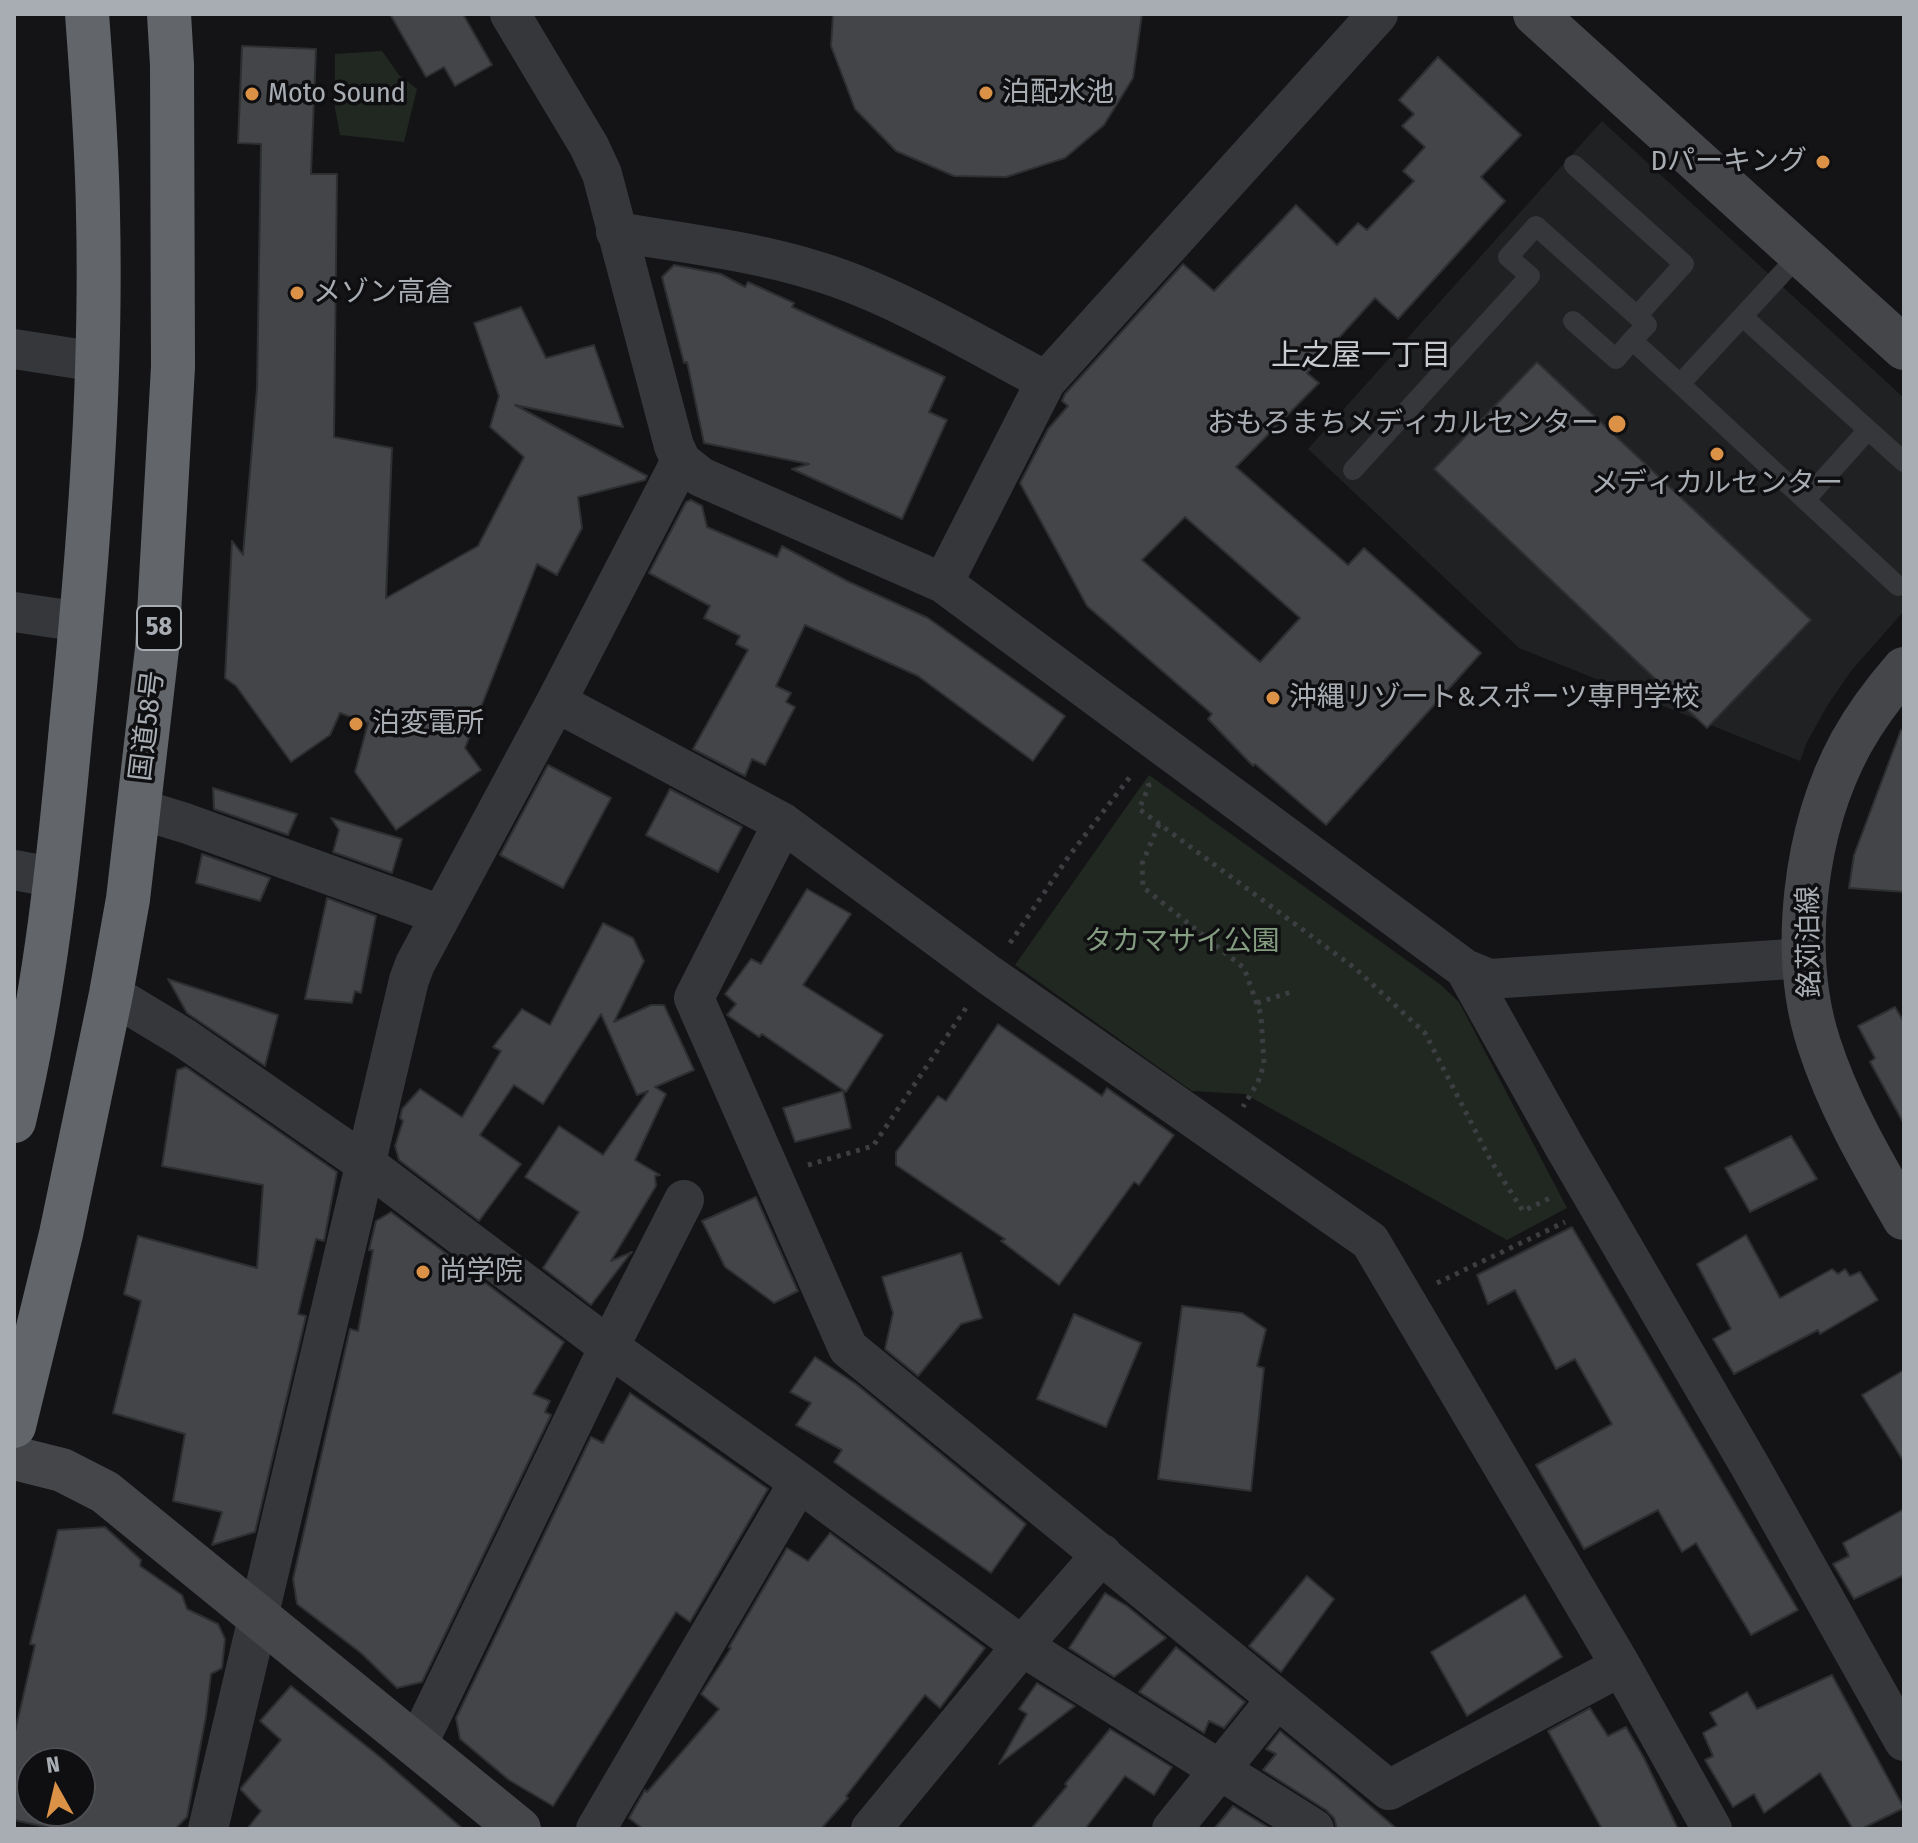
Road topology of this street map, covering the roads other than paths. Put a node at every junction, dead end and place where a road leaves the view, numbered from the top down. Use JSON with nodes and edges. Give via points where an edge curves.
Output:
{"nodes":[{"id":1,"x":87,"y":14,"type":"edge"},
{"id":2,"x":169,"y":14,"type":"edge"},
{"id":3,"x":1378,"y":14,"type":"edge"},
{"id":4,"x":1535,"y":14,"type":"edge"},
{"id":5,"x":513,"y":15,"type":"edge"},
{"id":6,"x":1574,"y":165,"type":"dead end"},
{"id":7,"x":616,"y":232,"type":"junction"},
{"id":8,"x":1800,"y":254,"type":"junction"},
{"id":9,"x":1637,"y":316,"type":"junction"},
{"id":10,"x":1743,"y":317,"type":"junction"},
{"id":11,"x":1573,"y":321,"type":"dead end"},
{"id":12,"x":1632,"y":340,"type":"junction"},
{"id":13,"x":1904,"y":348,"type":"edge"},
{"id":14,"x":14,"y":349,"type":"edge"},
{"id":15,"x":98,"y":362,"type":"junction"},
{"id":16,"x":1046,"y":381,"type":"junction"},
{"id":17,"x":1680,"y":384,"type":"junction"},
{"id":18,"x":1868,"y":430,"type":"junction"},
{"id":19,"x":681,"y":461,"type":"junction"},
{"id":20,"x":1904,"y":462,"type":"edge"},
{"id":21,"x":1353,"y":470,"type":"dead end"},
{"id":22,"x":1805,"y":500,"type":"junction"},
{"id":23,"x":943,"y":583,"type":"junction"},
{"id":24,"x":1898,"y":586,"type":"dead end"},
{"id":25,"x":14,"y":612,"type":"edge"},
{"id":26,"x":81,"y":622,"type":"junction"},
{"id":27,"x":1904,"y":669,"type":"edge"},
{"id":28,"x":556,"y":702,"type":"junction"},
{"id":29,"x":139,"y":809,"type":"junction"},
{"id":30,"x":783,"y":823,"type":"junction"},
{"id":31,"x":14,"y":870,"type":"edge"},
{"id":32,"x":57,"y":878,"type":"junction"},
{"id":33,"x":441,"y":915,"type":"junction"},
{"id":34,"x":1806,"y":958,"type":"junction"},
{"id":35,"x":1465,"y":969,"type":"junction"},
{"id":36,"x":111,"y":994,"type":"junction"},
{"id":37,"x":17,"y":1097,"type":"edge"},
{"id":38,"x":366,"y":1164,"type":"junction"},
{"id":39,"x":684,"y":1200,"type":"dead end"},
{"id":40,"x":1904,"y":1218,"type":"edge"},
{"id":41,"x":609,"y":1347,"type":"junction"},
{"id":42,"x":14,"y":1426,"type":"edge"},
{"id":43,"x":14,"y":1458,"type":"edge"},
{"id":44,"x":799,"y":1482,"type":"junction"},
{"id":45,"x":1102,"y":1554,"type":"junction"},
{"id":46,"x":260,"y":1615,"type":"junction"},
{"id":47,"x":1022,"y":1646,"type":"junction"},
{"id":48,"x":1621,"y":1666,"type":"junction"},
{"id":49,"x":1276,"y":1700,"type":"junction"},
{"id":50,"x":1904,"y":1741,"type":"edge"},
{"id":51,"x":417,"y":1745,"type":"junction"},
{"id":52,"x":1220,"y":1770,"type":"junction"},
{"id":53,"x":208,"y":1829,"type":"edge"},
{"id":54,"x":519,"y":1829,"type":"edge"},
{"id":55,"x":596,"y":1829,"type":"edge"},
{"id":56,"x":871,"y":1829,"type":"edge"},
{"id":57,"x":1172,"y":1829,"type":"edge"},
{"id":58,"x":1314,"y":1829,"type":"edge"},
{"id":59,"x":1712,"y":1829,"type":"edge"}],
"edges":[{"from":1,"to":15,"type":"highway","via":[[98,213]]},
{"from":2,"to":29,"type":"highway","name":"国道58号","number":"58","via":[[173,367],[157,649]]},
{"from":3,"to":16,"type":"street"},
{"from":4,"to":8,"type":"street"},
{"from":5,"to":7,"type":"street","via":[[589,146],[602,174]]},
{"from":6,"to":9,"type":"lane","via":[[1684,264]]},
{"from":7,"to":16,"type":"street","via":[[821,272],[876,294]]},
{"from":7,"to":19,"type":"street"},
{"from":8,"to":10,"type":"lane"},
{"from":8,"to":13,"type":"street"},
{"from":9,"to":12,"type":"lane","via":[[1647,325]]},
{"from":9,"to":21,"type":"lane","via":[[1536,226],[1508,257],[1530,276]]},
{"from":10,"to":17,"type":"lane"},
{"from":10,"to":18,"type":"lane"},
{"from":11,"to":12,"type":"lane","via":[[1616,359]]},
{"from":12,"to":17,"type":"lane"},
{"from":14,"to":15,"type":"street"},
{"from":15,"to":26,"type":"highway"},
{"from":16,"to":23,"type":"street"},
{"from":17,"to":22,"type":"lane"},
{"from":18,"to":20,"type":"lane"},
{"from":18,"to":22,"type":"lane"},
{"from":19,"to":23,"type":"street","via":[[701,477]]},
{"from":19,"to":28,"type":"street"},
{"from":22,"to":24,"type":"lane"},
{"from":23,"to":35,"type":"street"},
{"from":25,"to":26,"type":"street"},
{"from":26,"to":32,"type":"highway"},
{"from":27,"to":34,"type":"street","name":"銘苅泊線","via":[[1851,744],[1833,785],[1807,882]]},
{"from":28,"to":30,"type":"street"},
{"from":28,"to":33,"type":"street"},
{"from":29,"to":33,"type":"street"},
{"from":29,"to":36,"type":"highway","name":"国道58号","number":"58"},
{"from":30,"to":45,"type":"street","via":[[694,998],[770,1175],[848,1348]]},
{"from":30,"to":48,"type":"street","via":[[989,975],[1370,1241]]},
{"from":31,"to":32,"type":"street"},
{"from":32,"to":37,"type":"highway"},
{"from":33,"to":38,"type":"street","via":[[409,980]]},
{"from":34,"to":35,"type":"street","via":[[1489,979]]},
{"from":34,"to":40,"type":"street","name":"銘苅泊線","via":[[1808,998],[1833,1082]]},
{"from":35,"to":50,"type":"street"},
{"from":36,"to":38,"type":"street"},
{"from":36,"to":42,"type":"highway","name":"国道58号","number":"58"},
{"from":38,"to":41,"type":"street"},
{"from":38,"to":46,"type":"street"},
{"from":39,"to":41,"type":"street"},
{"from":41,"to":44,"type":"street"},
{"from":41,"to":51,"type":"street"},
{"from":43,"to":46,"type":"street","via":[[62,1470],[105,1492]]},
{"from":44,"to":47,"type":"street"},
{"from":44,"to":55,"type":"street"},
{"from":45,"to":47,"type":"street"},
{"from":45,"to":49,"type":"street"},
{"from":46,"to":51,"type":"street"},
{"from":46,"to":53,"type":"street"},
{"from":47,"to":52,"type":"street"},
{"from":47,"to":56,"type":"street"},
{"from":48,"to":49,"type":"street","via":[[1389,1790]]},
{"from":48,"to":59,"type":"street"},
{"from":49,"to":52,"type":"street"},
{"from":51,"to":54,"type":"street"},
{"from":52,"to":57,"type":"street"},
{"from":52,"to":58,"type":"street"}]}
